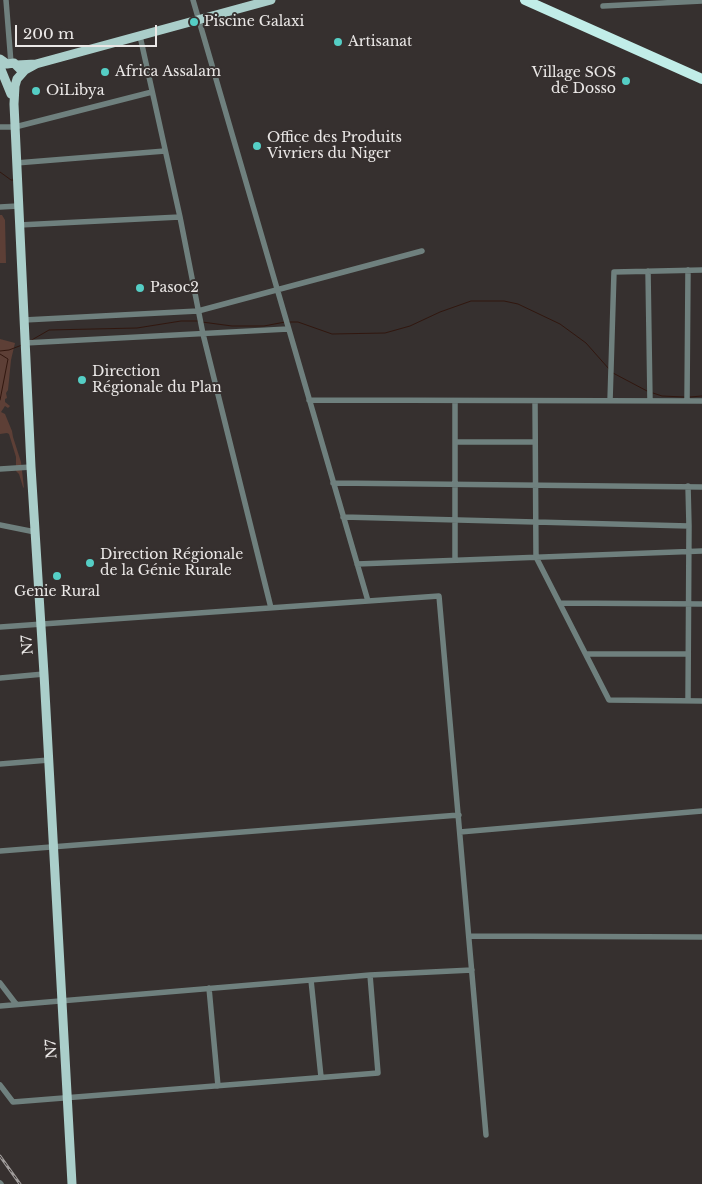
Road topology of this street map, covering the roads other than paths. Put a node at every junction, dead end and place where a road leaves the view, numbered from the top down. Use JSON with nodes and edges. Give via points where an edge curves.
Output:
{"nodes":[{"id":1,"x":6,"y":0,"type":"edge"},
{"id":2,"x":193,"y":0,"type":"edge"},
{"id":3,"x":271,"y":0,"type":"edge"},
{"id":4,"x":525,"y":0,"type":"edge"},
{"id":5,"x":702,"y":1,"type":"edge"},
{"id":6,"x":603,"y":6,"type":"dead end"},
{"id":7,"x":198,"y":20,"type":"junction"},
{"id":8,"x":140,"y":36,"type":"junction"},
{"id":9,"x":36,"y":64,"type":"junction"},
{"id":10,"x":6,"y":67,"type":"edge"},
{"id":11,"x":18,"y":77,"type":"junction"},
{"id":12,"x":702,"y":79,"type":"edge"},
{"id":13,"x":152,"y":92,"type":"junction"},
{"id":14,"x":14,"y":104,"type":"junction"},
{"id":15,"x":0,"y":127,"type":"edge"},
{"id":16,"x":15,"y":127,"type":"junction"},
{"id":17,"x":165,"y":151,"type":"junction"},
{"id":18,"x":16,"y":162,"type":"junction"},
{"id":19,"x":18,"y":206,"type":"junction"},
{"id":20,"x":0,"y":207,"type":"edge"},
{"id":21,"x":180,"y":217,"type":"junction"},
{"id":22,"x":19,"y":225,"type":"junction"},
{"id":23,"x":422,"y":251,"type":"dead end"},
{"id":24,"x":688,"y":270,"type":"junction"},
{"id":25,"x":702,"y":270,"type":"edge"},
{"id":26,"x":648,"y":271,"type":"junction"},
{"id":27,"x":277,"y":291,"type":"junction"},
{"id":28,"x":198,"y":310,"type":"junction"},
{"id":29,"x":24,"y":320,"type":"junction"},
{"id":30,"x":288,"y":329,"type":"junction"},
{"id":31,"x":203,"y":334,"type":"junction"},
{"id":32,"x":25,"y":344,"type":"junction"},
{"id":33,"x":309,"y":400,"type":"junction"},
{"id":34,"x":455,"y":400,"type":"junction"},
{"id":35,"x":535,"y":401,"type":"junction"},
{"id":36,"x":610,"y":401,"type":"junction"},
{"id":37,"x":650,"y":401,"type":"junction"},
{"id":38,"x":687,"y":401,"type":"junction"},
{"id":39,"x":702,"y":401,"type":"edge"},
{"id":40,"x":455,"y":442,"type":"junction"},
{"id":41,"x":534,"y":442,"type":"junction"},
{"id":42,"x":30,"y":467,"type":"junction"},
{"id":43,"x":0,"y":469,"type":"edge"},
{"id":44,"x":333,"y":483,"type":"junction"},
{"id":45,"x":455,"y":484,"type":"junction"},
{"id":46,"x":535,"y":485,"type":"junction"},
{"id":47,"x":688,"y":486,"type":"junction"},
{"id":48,"x":702,"y":487,"type":"edge"},
{"id":49,"x":343,"y":517,"type":"junction"},
{"id":50,"x":455,"y":520,"type":"junction"},
{"id":51,"x":535,"y":522,"type":"junction"},
{"id":52,"x":0,"y":525,"type":"edge"},
{"id":53,"x":689,"y":526,"type":"junction"},
{"id":54,"x":35,"y":532,"type":"junction"},
{"id":55,"x":689,"y":551,"type":"junction"},
{"id":56,"x":702,"y":551,"type":"edge"},
{"id":57,"x":536,"y":557,"type":"junction"},
{"id":58,"x":455,"y":560,"type":"junction"},
{"id":59,"x":357,"y":564,"type":"junction"},
{"id":60,"x":368,"y":601,"type":"junction"},
{"id":61,"x":560,"y":603,"type":"junction"},
{"id":62,"x":688,"y":604,"type":"junction"},
{"id":63,"x":702,"y":604,"type":"edge"},
{"id":64,"x":271,"y":608,"type":"junction"},
{"id":65,"x":40,"y":623,"type":"junction"},
{"id":66,"x":0,"y":627,"type":"edge"},
{"id":67,"x":586,"y":654,"type":"junction"},
{"id":68,"x":688,"y":654,"type":"junction"},
{"id":69,"x":44,"y":674,"type":"junction"},
{"id":70,"x":0,"y":678,"type":"edge"},
{"id":71,"x":688,"y":701,"type":"junction"},
{"id":72,"x":702,"y":701,"type":"edge"},
{"id":73,"x":49,"y":760,"type":"junction"},
{"id":74,"x":0,"y":764,"type":"edge"},
{"id":75,"x":702,"y":810,"type":"edge"},
{"id":76,"x":459,"y":816,"type":"junction"},
{"id":77,"x":460,"y":832,"type":"junction"},
{"id":78,"x":53,"y":846,"type":"junction"},
{"id":79,"x":0,"y":851,"type":"edge"},
{"id":80,"x":469,"y":936,"type":"junction"},
{"id":81,"x":702,"y":937,"type":"edge"},
{"id":82,"x":472,"y":970,"type":"junction"},
{"id":83,"x":370,"y":975,"type":"junction"},
{"id":84,"x":311,"y":980,"type":"junction"},
{"id":85,"x":0,"y":982,"type":"edge"},
{"id":86,"x":209,"y":988,"type":"junction"},
{"id":87,"x":63,"y":1000,"type":"junction"},
{"id":88,"x":16,"y":1004,"type":"junction"},
{"id":89,"x":0,"y":1006,"type":"edge"},
{"id":90,"x":321,"y":1077,"type":"junction"},
{"id":91,"x":0,"y":1085,"type":"edge"},
{"id":92,"x":218,"y":1086,"type":"junction"},
{"id":93,"x":68,"y":1098,"type":"junction"},
{"id":94,"x":486,"y":1135,"type":"dead end"},
{"id":95,"x":72,"y":1184,"type":"edge"}],
"edges":[{"from":1,"to":10,"type":"street"},
{"from":2,"to":7,"type":"street"},
{"from":3,"to":7,"type":"main road"},
{"from":4,"to":12,"type":"highway"},
{"from":5,"to":6,"type":"street"},
{"from":7,"to":8,"type":"main road"},
{"from":7,"to":27,"type":"street"},
{"from":8,"to":9,"type":"main road"},
{"from":8,"to":13,"type":"street"},
{"from":9,"to":10,"type":"main road"},
{"from":9,"to":11,"type":"main road"},
{"from":10,"to":11,"type":"main road","via":[[20,71]]},
{"from":10,"to":11,"type":"main road","via":[[12,81]]},
{"from":10,"to":14,"type":"main road"},
{"from":11,"to":14,"type":"main road"},
{"from":13,"to":16,"type":"street"},
{"from":13,"to":17,"type":"street"},
{"from":14,"to":16,"type":"main road","name":"N7"},
{"from":15,"to":16,"type":"street"},
{"from":16,"to":18,"type":"main road","name":"N7"},
{"from":17,"to":18,"type":"street"},
{"from":17,"to":21,"type":"street"},
{"from":18,"to":19,"type":"main road","name":"N7"},
{"from":19,"to":20,"type":"street"},
{"from":19,"to":22,"type":"main road","name":"N7"},
{"from":21,"to":22,"type":"street"},
{"from":21,"to":28,"type":"street"},
{"from":22,"to":29,"type":"main road","name":"N7"},
{"from":23,"to":27,"type":"street"},
{"from":24,"to":25,"type":"street"},
{"from":24,"to":26,"type":"street"},
{"from":24,"to":38,"type":"street"},
{"from":26,"to":36,"type":"street","via":[[614,272]]},
{"from":26,"to":37,"type":"street"},
{"from":27,"to":28,"type":"street"},
{"from":27,"to":30,"type":"street"},
{"from":28,"to":29,"type":"street"},
{"from":28,"to":31,"type":"street"},
{"from":29,"to":32,"type":"main road","name":"N7"},
{"from":30,"to":31,"type":"street"},
{"from":30,"to":33,"type":"street"},
{"from":31,"to":32,"type":"street"},
{"from":31,"to":64,"type":"street"},
{"from":32,"to":42,"type":"main road","name":"N7"},
{"from":33,"to":34,"type":"street"},
{"from":33,"to":44,"type":"street"},
{"from":34,"to":35,"type":"street"},
{"from":34,"to":40,"type":"street"},
{"from":35,"to":36,"type":"street"},
{"from":35,"to":41,"type":"street"},
{"from":36,"to":37,"type":"street"},
{"from":37,"to":38,"type":"street"},
{"from":38,"to":39,"type":"street"},
{"from":40,"to":41,"type":"street"},
{"from":40,"to":45,"type":"street"},
{"from":41,"to":46,"type":"street"},
{"from":42,"to":43,"type":"street"},
{"from":42,"to":54,"type":"main road","name":"N7"},
{"from":44,"to":45,"type":"street"},
{"from":44,"to":49,"type":"street"},
{"from":45,"to":46,"type":"street"},
{"from":45,"to":50,"type":"street"},
{"from":46,"to":47,"type":"street"},
{"from":46,"to":51,"type":"street"},
{"from":47,"to":48,"type":"street"},
{"from":47,"to":53,"type":"street"},
{"from":49,"to":50,"type":"street"},
{"from":49,"to":59,"type":"street"},
{"from":50,"to":51,"type":"street"},
{"from":50,"to":58,"type":"street"},
{"from":51,"to":53,"type":"street"},
{"from":51,"to":57,"type":"street"},
{"from":52,"to":54,"type":"street"},
{"from":53,"to":55,"type":"street"},
{"from":54,"to":65,"type":"main road","name":"N7"},
{"from":55,"to":56,"type":"street"},
{"from":55,"to":57,"type":"street"},
{"from":55,"to":62,"type":"street"},
{"from":57,"to":58,"type":"street"},
{"from":57,"to":61,"type":"street"},
{"from":58,"to":59,"type":"street"},
{"from":59,"to":60,"type":"street"},
{"from":60,"to":64,"type":"street"},
{"from":60,"to":76,"type":"street","via":[[439,596]]},
{"from":61,"to":62,"type":"street"},
{"from":61,"to":67,"type":"street"},
{"from":62,"to":63,"type":"street"},
{"from":62,"to":68,"type":"street"},
{"from":64,"to":65,"type":"street"},
{"from":65,"to":66,"type":"street"},
{"from":65,"to":69,"type":"main road","name":"N7"},
{"from":67,"to":68,"type":"street"},
{"from":67,"to":71,"type":"street","via":[[609,700]]},
{"from":68,"to":71,"type":"street"},
{"from":69,"to":70,"type":"street"},
{"from":69,"to":73,"type":"main road","name":"N7"},
{"from":71,"to":72,"type":"street"},
{"from":73,"to":74,"type":"street"},
{"from":73,"to":78,"type":"main road","name":"N7"},
{"from":75,"to":77,"type":"street"},
{"from":76,"to":77,"type":"street"},
{"from":76,"to":78,"type":"street"},
{"from":77,"to":80,"type":"street"},
{"from":78,"to":79,"type":"street"},
{"from":78,"to":87,"type":"main road","name":"N7"},
{"from":80,"to":81,"type":"street"},
{"from":80,"to":82,"type":"street"},
{"from":82,"to":83,"type":"street"},
{"from":82,"to":94,"type":"street"},
{"from":83,"to":84,"type":"street"},
{"from":83,"to":90,"type":"street","via":[[378,1073]]},
{"from":84,"to":86,"type":"street"},
{"from":84,"to":90,"type":"street"},
{"from":85,"to":88,"type":"street"},
{"from":86,"to":87,"type":"street"},
{"from":86,"to":92,"type":"street"},
{"from":87,"to":88,"type":"street"},
{"from":87,"to":93,"type":"main road","name":"N7"},
{"from":88,"to":89,"type":"street"},
{"from":90,"to":92,"type":"street"},
{"from":91,"to":93,"type":"street","via":[[13,1102]]},
{"from":92,"to":93,"type":"street"},
{"from":93,"to":95,"type":"main road","name":"N7"}]}
